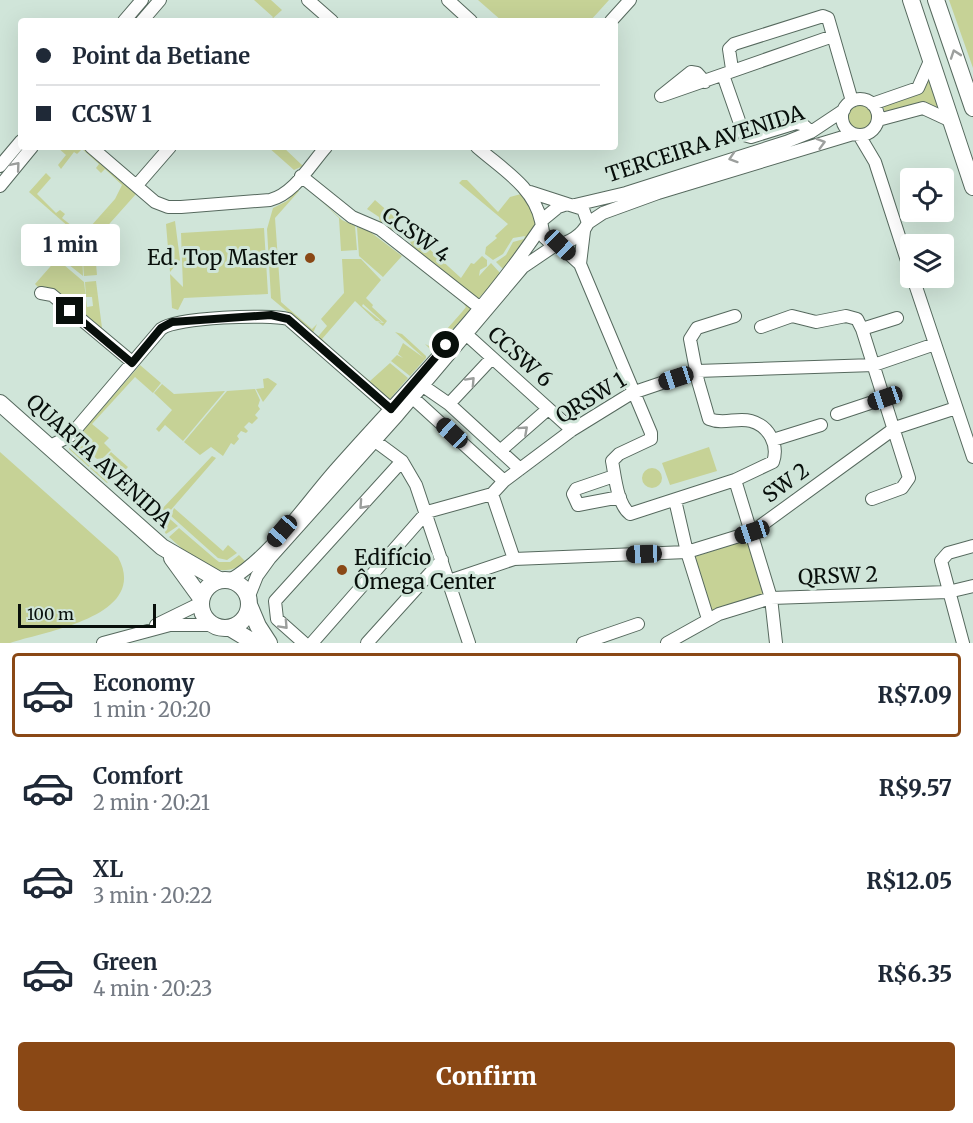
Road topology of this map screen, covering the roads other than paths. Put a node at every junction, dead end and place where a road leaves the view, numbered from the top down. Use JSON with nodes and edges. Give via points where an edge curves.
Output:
{"nodes":[{"id":1,"x":142,"y":0,"type":"edge"},
{"id":2,"x":160,"y":0,"type":"edge"},
{"id":3,"x":308,"y":0,"type":"edge"},
{"id":4,"x":448,"y":0,"type":"edge"},
{"id":5,"x":630,"y":0,"type":"edge"},
{"id":6,"x":911,"y":0,"type":"edge"},
{"id":7,"x":936,"y":0,"type":"edge"},
{"id":8,"x":127,"y":18,"type":"edge"},
{"id":9,"x":145,"y":18,"type":"edge"},
{"id":10,"x":329,"y":18,"type":"edge"},
{"id":11,"x":468,"y":18,"type":"edge"},
{"id":12,"x":614,"y":18,"type":"edge"},
{"id":13,"x":833,"y":36,"type":"junction"},
{"id":14,"x":930,"y":61,"type":"junction"},
{"id":15,"x":728,"y":72,"type":"junction"},
{"id":16,"x":705,"y":82,"type":"dead end"},
{"id":17,"x":872,"y":104,"type":"junction"},
{"id":18,"x":848,"y":106,"type":"junction"},
{"id":19,"x":973,"y":108,"type":"edge"},
{"id":20,"x":951,"y":121,"type":"junction"},
{"id":21,"x":876,"y":124,"type":"junction"},
{"id":22,"x":811,"y":132,"type":"junction"},
{"id":23,"x":856,"y":134,"type":"junction"},
{"id":24,"x":18,"y":145,"type":"edge"},
{"id":25,"x":30,"y":150,"type":"edge"},
{"id":26,"x":95,"y":150,"type":"edge"},
{"id":27,"x":167,"y":150,"type":"edge"},
{"id":28,"x":323,"y":150,"type":"edge"},
{"id":29,"x":481,"y":150,"type":"edge"},
{"id":30,"x":871,"y":153,"type":"junction"},
{"id":31,"x":0,"y":166,"type":"edge"},
{"id":32,"x":301,"y":176,"type":"junction"},
{"id":33,"x":137,"y":185,"type":"junction"},
{"id":34,"x":0,"y":186,"type":"edge"},
{"id":35,"x":973,"y":187,"type":"edge"},
{"id":36,"x":530,"y":192,"type":"junction"},
{"id":37,"x":571,"y":204,"type":"junction"},
{"id":38,"x":541,"y":224,"type":"junction"},
{"id":39,"x":586,"y":227,"type":"junction"},
{"id":40,"x":900,"y":240,"type":"edge"},
{"id":41,"x":557,"y":245,"type":"junction"},
{"id":42,"x":580,"y":264,"type":"junction"},
{"id":43,"x":916,"y":288,"type":"edge"},
{"id":44,"x":41,"y":293,"type":"dead end"},
{"id":45,"x":479,"y":307,"type":"junction"},
{"id":46,"x":735,"y":316,"type":"dead end"},
{"id":47,"x":897,"y":318,"type":"dead end"},
{"id":48,"x":761,"y":327,"type":"dead end"},
{"id":49,"x":862,"y":329,"type":"junction"},
{"id":50,"x":467,"y":335,"type":"junction"},
{"id":51,"x":934,"y":344,"type":"junction"},
{"id":52,"x":492,"y":358,"type":"junction"},
{"id":53,"x":132,"y":363,"type":"junction"},
{"id":54,"x":874,"y":365,"type":"junction"},
{"id":55,"x":697,"y":371,"type":"junction"},
{"id":56,"x":423,"y":386,"type":"junction"},
{"id":57,"x":632,"y":393,"type":"junction"},
{"id":58,"x":413,"y":398,"type":"junction"},
{"id":59,"x":885,"y":398,"type":"junction"},
{"id":60,"x":0,"y":403,"type":"edge"},
{"id":61,"x":449,"y":404,"type":"junction"},
{"id":62,"x":956,"y":408,"type":"junction"},
{"id":63,"x":391,"y":409,"type":"junction"},
{"id":64,"x":548,"y":409,"type":"junction"},
{"id":65,"x":837,"y":414,"type":"dead end"},
{"id":66,"x":821,"y":425,"type":"dead end"},
{"id":67,"x":895,"y":428,"type":"junction"},
{"id":68,"x":573,"y":430,"type":"junction"},
{"id":69,"x":70,"y":436,"type":"junction"},
{"id":70,"x":773,"y":440,"type":"junction"},
{"id":71,"x":375,"y":441,"type":"junction"},
{"id":72,"x":48,"y":447,"type":"junction"},
{"id":73,"x":500,"y":452,"type":"junction"},
{"id":74,"x":973,"y":457,"type":"edge"},
{"id":75,"x":64,"y":460,"type":"junction"},
{"id":76,"x":402,"y":461,"type":"junction"},
{"id":77,"x":520,"y":469,"type":"junction"},
{"id":78,"x":615,"y":476,"type":"junction"},
{"id":79,"x":735,"y":480,"type":"junction"},
{"id":80,"x":504,"y":481,"type":"junction"},
{"id":81,"x":492,"y":494,"type":"junction"},
{"id":82,"x":620,"y":498,"type":"junction"},
{"id":83,"x":872,"y":499,"type":"dead end"},
{"id":84,"x":675,"y":500,"type":"junction"},
{"id":85,"x":427,"y":512,"type":"junction"},
{"id":86,"x":752,"y":532,"type":"junction"},
{"id":87,"x":973,"y":546,"type":"edge"},
{"id":88,"x":168,"y":552,"type":"junction"},
{"id":89,"x":687,"y":552,"type":"junction"},
{"id":90,"x":514,"y":559,"type":"junction"},
{"id":91,"x":442,"y":560,"type":"junction"},
{"id":92,"x":224,"y":580,"type":"junction"},
{"id":93,"x":449,"y":580,"type":"junction"},
{"id":94,"x":973,"y":586,"type":"edge"},
{"id":95,"x":948,"y":592,"type":"junction"},
{"id":96,"x":771,"y":598,"type":"junction"},
{"id":97,"x":201,"y":601,"type":"junction"},
{"id":98,"x":249,"y":601,"type":"junction"},
{"id":99,"x":708,"y":619,"type":"junction"},
{"id":100,"x":638,"y":624,"type":"dead end"},
{"id":101,"x":212,"y":625,"type":"junction"},
{"id":102,"x":152,"y":628,"type":"junction"},
{"id":103,"x":230,"y":628,"type":"junction"},
{"id":104,"x":776,"y":637,"type":"edge"},
{"id":105,"x":103,"y":643,"type":"edge"},
{"id":106,"x":255,"y":643,"type":"edge"},
{"id":107,"x":269,"y":643,"type":"edge"},
{"id":108,"x":304,"y":643,"type":"edge"},
{"id":109,"x":312,"y":643,"type":"edge"},
{"id":110,"x":367,"y":643,"type":"edge"},
{"id":111,"x":469,"y":643,"type":"edge"},
{"id":112,"x":583,"y":643,"type":"edge"},
{"id":113,"x":667,"y":643,"type":"edge"},
{"id":114,"x":963,"y":643,"type":"edge"}],
"edges":[{"from":1,"to":8,"type":"street"},
{"from":2,"to":9,"type":"street"},
{"from":3,"to":10,"type":"street"},
{"from":4,"to":11,"type":"street"},
{"from":5,"to":12,"type":"street"},
{"from":6,"to":14,"type":"main road"},
{"from":19,"to":7,"type":"main road","one_way":true},
{"from":13,"to":15,"type":"street"},
{"from":13,"to":15,"type":"street","via":[[828,18],[821,16],[734,44],[729,49]]},
{"from":13,"to":18,"type":"street"},
{"from":14,"to":17,"type":"street","via":[[918,88]]},
{"from":14,"to":20,"type":"main road"},
{"from":15,"to":16,"type":"street"},
{"from":15,"to":22,"type":"street","via":[[744,135],[751,137],[796,123]]},
{"from":17,"to":18,"type":"street","via":[[862,100]]},
{"from":17,"to":21,"type":"street"},
{"from":18,"to":22,"type":"street","name":"TERCEIRA AVENIDA"},
{"from":18,"to":23,"type":"street","via":[[843,122]]},
{"from":20,"to":21,"type":"street","via":[[923,108]]},
{"from":20,"to":35,"type":"main road"},
{"from":21,"to":23,"type":"street"},
{"from":21,"to":30,"type":"street"},
{"from":22,"to":37,"type":"street","name":"TERCEIRA AVENIDA","one_way":true,"via":[[626,193]]},
{"from":23,"to":30,"type":"street"},
{"from":39,"to":23,"type":"street","name":"TERCEIRA AVENIDA","one_way":true,"via":[[603,213],[646,197]]},
{"from":24,"to":31,"type":"street"},
{"from":34,"to":25,"type":"street","one_way":true},
{"from":26,"to":33,"type":"street"},
{"from":27,"to":33,"type":"street"},
{"from":28,"to":32,"type":"street"},
{"from":29,"to":36,"type":"street"},
{"from":30,"to":40,"type":"street"},
{"from":32,"to":33,"type":"street","via":[[273,200],[181,207],[162,206]]},
{"from":32,"to":45,"type":"street","name":"CCSW 4","via":[[352,217],[380,230]]},
{"from":36,"to":37,"type":"street"},
{"from":36,"to":38,"type":"street"},
{"from":37,"to":38,"type":"street","via":[[558,207]]},
{"from":37,"to":39,"type":"street","via":[[583,209]]},
{"from":38,"to":41,"type":"street","via":[[544,237]]},
{"from":38,"to":45,"type":"street","via":[[518,262]]},
{"from":39,"to":41,"type":"street","via":[[575,239]]},
{"from":39,"to":42,"type":"street"},
{"from":41,"to":42,"type":"street"},
{"from":41,"to":50,"type":"street","via":[[523,267]]},
{"from":42,"to":57,"type":"street"},
{"from":43,"to":51,"type":"street"},
{"from":44,"to":53,"type":"street","via":[[52,295]]},
{"from":45,"to":63,"type":"street"},
{"from":46,"to":55,"type":"street","via":[[693,332],[690,347]]},
{"from":47,"to":49,"type":"street"},
{"from":48,"to":49,"type":"street","via":[[792,316],[816,322],[846,316],[857,319]]},
{"from":49,"to":54,"type":"street"},
{"from":50,"to":52,"type":"street","name":"CCSW 6"},
{"from":50,"to":56,"type":"street"},
{"from":51,"to":54,"type":"street","name":"QRSW 1"},
{"from":51,"to":62,"type":"street"},
{"from":61,"to":52,"type":"street","one_way":true},
{"from":52,"to":64,"type":"street","name":"CCSW 6"},
{"from":53,"to":63,"type":"street","via":[[161,328],[172,322],[271,315],[288,319]]},
{"from":53,"to":69,"type":"street"},
{"from":54,"to":55,"type":"street","name":"QRSW 1"},
{"from":54,"to":59,"type":"street"},
{"from":55,"to":57,"type":"street","name":"QRSW 1"},
{"from":55,"to":70,"type":"street","via":[[709,419],[719,423],[750,420],[762,426]]},
{"from":56,"to":58,"type":"street"},
{"from":56,"to":61,"type":"street"},
{"from":57,"to":68,"type":"street","name":"QRSW 1"},
{"from":57,"to":78,"type":"street","via":[[651,436],[612,461]]},
{"from":58,"to":71,"type":"street"},
{"from":58,"to":80,"type":"street"},
{"from":59,"to":65,"type":"street"},
{"from":59,"to":67,"type":"street"},
{"from":60,"to":72,"type":"main road","name":"QUARTA AVENIDA"},
{"from":61,"to":73,"type":"street"},
{"from":62,"to":67,"type":"street","name":"SW 2"},
{"from":62,"to":74,"type":"street"},
{"from":63,"to":92,"type":"street","via":[[262,554]]},
{"from":64,"to":68,"type":"street","name":"CCSW 6"},
{"from":73,"to":64,"type":"street","name":"CCSW 6","one_way":true},
{"from":66,"to":70,"type":"street"},
{"from":67,"to":83,"type":"street","via":[[909,478],[902,488]]},
{"from":67,"to":86,"type":"street","name":"SW 2"},
{"from":68,"to":77,"type":"street","name":"QRSW 1"},
{"from":69,"to":72,"type":"street"},
{"from":69,"to":75,"type":"street"},
{"from":70,"to":79,"type":"street","via":[[773,462]]},
{"from":71,"to":76,"type":"street"},
{"from":71,"to":98,"type":"street","via":[[270,558],[257,576]]},
{"from":72,"to":75,"type":"main road","name":"QUARTA AVENIDA"},
{"from":73,"to":77,"type":"street"},
{"from":75,"to":88,"type":"main road","name":"QUARTA AVENIDA"},
{"from":76,"to":85,"type":"street"},
{"from":76,"to":108,"type":"street","one_way":true,"via":[[275,601],[277,619]]},
{"from":77,"to":80,"type":"street","name":"QRSW 1"},
{"from":78,"to":82,"type":"street"},
{"from":78,"to":82,"type":"street","via":[[576,489],[573,494],[578,505]]},
{"from":79,"to":84,"type":"street"},
{"from":79,"to":86,"type":"street"},
{"from":80,"to":81,"type":"street","name":"QRSW 1"},
{"from":81,"to":85,"type":"street"},
{"from":81,"to":90,"type":"street"},
{"from":82,"to":84,"type":"street","via":[[630,514]]},
{"from":84,"to":89,"type":"street"},
{"from":85,"to":91,"type":"street"},
{"from":85,"to":109,"type":"street"},
{"from":86,"to":89,"type":"street","name":"SW 2"},
{"from":86,"to":96,"type":"street"},
{"from":87,"to":95,"type":"street","via":[[941,558]]},
{"from":88,"to":92,"type":"main road","name":"QUARTA AVENIDA"},
{"from":88,"to":97,"type":"main road","name":"QUARTA AVENIDA"},
{"from":89,"to":90,"type":"street","name":"SW 2"},
{"from":89,"to":99,"type":"street"},
{"from":90,"to":93,"type":"street","name":"SW 2"},
{"from":91,"to":93,"type":"street"},
{"from":91,"to":110,"type":"street"},
{"from":92,"to":97,"type":"main road","via":[[206,588]]},
{"from":92,"to":98,"type":"main road","via":[[240,584]]},
{"from":93,"to":111,"type":"street"},
{"from":94,"to":95,"type":"street","name":"QRSW 2"},
{"from":95,"to":96,"type":"street","name":"QRSW 2"},
{"from":95,"to":114,"type":"street"},
{"from":96,"to":99,"type":"street","name":"QRSW 2"},
{"from":96,"to":104,"type":"street"},
{"from":97,"to":101,"type":"main road","via":[[202,612]]},
{"from":97,"to":102,"type":"street"},
{"from":98,"to":103,"type":"main road","via":[[243,621]]},
{"from":98,"to":107,"type":"main road"},
{"from":99,"to":113,"type":"street","name":"QRSW 2"},
{"from":100,"to":112,"type":"street"},
{"from":101,"to":102,"type":"street"},
{"from":101,"to":103,"type":"main road"},
{"from":102,"to":105,"type":"street"},
{"from":103,"to":106,"type":"main road"}]}
